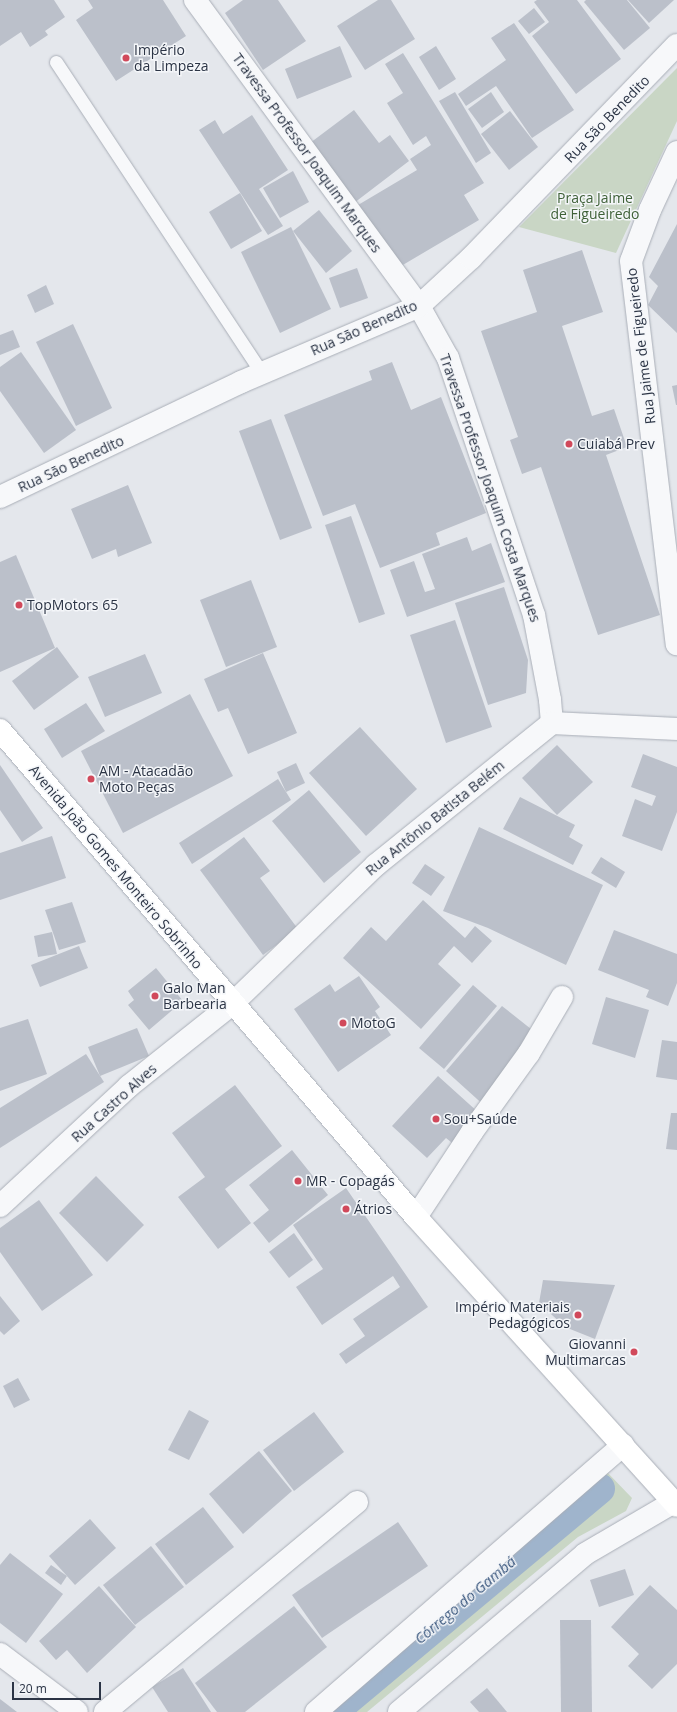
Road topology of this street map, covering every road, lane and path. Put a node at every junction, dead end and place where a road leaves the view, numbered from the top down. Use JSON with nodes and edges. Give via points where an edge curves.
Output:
{"nodes":[{"id":1,"x":195,"y":0,"type":"edge"},
{"id":2,"x":677,"y":45,"type":"edge"},
{"id":3,"x":56,"y":62,"type":"dead end"},
{"id":4,"x":677,"y":152,"type":"edge"},
{"id":5,"x":419,"y":306,"type":"junction"},
{"id":6,"x":262,"y":373,"type":"junction"},
{"id":7,"x":1,"y":495,"type":"edge"},
{"id":8,"x":677,"y":644,"type":"edge"},
{"id":9,"x":552,"y":723,"type":"junction"},
{"id":10,"x":677,"y":729,"type":"edge"},
{"id":11,"x":0,"y":730,"type":"edge"},
{"id":12,"x":562,"y":997,"type":"dead end"},
{"id":13,"x":232,"y":1004,"type":"junction"},
{"id":14,"x":0,"y":1206,"type":"edge"},
{"id":15,"x":416,"y":1217,"type":"junction"},
{"id":16,"x":623,"y":1445,"type":"junction"},
{"id":17,"x":357,"y":1502,"type":"dead end"},
{"id":18,"x":676,"y":1503,"type":"edge"},
{"id":19,"x":0,"y":1654,"type":"edge"},
{"id":20,"x":77,"y":1712,"type":"edge"},
{"id":21,"x":105,"y":1712,"type":"edge"},
{"id":22,"x":316,"y":1712,"type":"edge"},
{"id":23,"x":399,"y":1712,"type":"edge"}],
"edges":[{"from":1,"to":5,"type":"street","name":"Travessa Professor Joaquim Marques"},
{"from":2,"to":5,"type":"street","name":"Rua São Benedito","via":[[471,258]]},
{"from":3,"to":6,"type":"lane"},
{"from":4,"to":8,"type":"street","name":"Rua Jaime de Figueiredo","via":[[650,210],[631,261]]},
{"from":5,"to":6,"type":"street","name":"Rua São Benedito"},
{"from":5,"to":9,"type":"street","name":"Travessa Professor Joaquim Costa Marques","via":[[448,358],[534,615]]},
{"from":6,"to":7,"type":"street","name":"Rua São Benedito"},
{"from":9,"to":10,"type":"street"},
{"from":9,"to":13,"type":"street","name":"Rua Antônio Batista Belém","via":[[376,865]]},
{"from":11,"to":13,"type":"main road","name":"Avenida João Gomes Monteiro Sobrinho"},
{"from":12,"to":15,"type":"street","via":[[529,1053],[472,1132]]},
{"from":13,"to":14,"type":"street","name":"Rua Castro Alves","via":[[129,1086]]},
{"from":13,"to":15,"type":"main road","name":"Avenida João Gomes Monteiro Sobrinho"},
{"from":15,"to":16,"type":"main road","name":"Avenida João Gomes Monteiro Sobrinho"},
{"from":16,"to":18,"type":"main road","name":"Avenida João Gomes Monteiro Sobrinho"},
{"from":16,"to":22,"type":"street"},
{"from":17,"to":21,"type":"street"},
{"from":18,"to":23,"type":"street","via":[[585,1554]]},
{"from":19,"to":20,"type":"street"}]}
